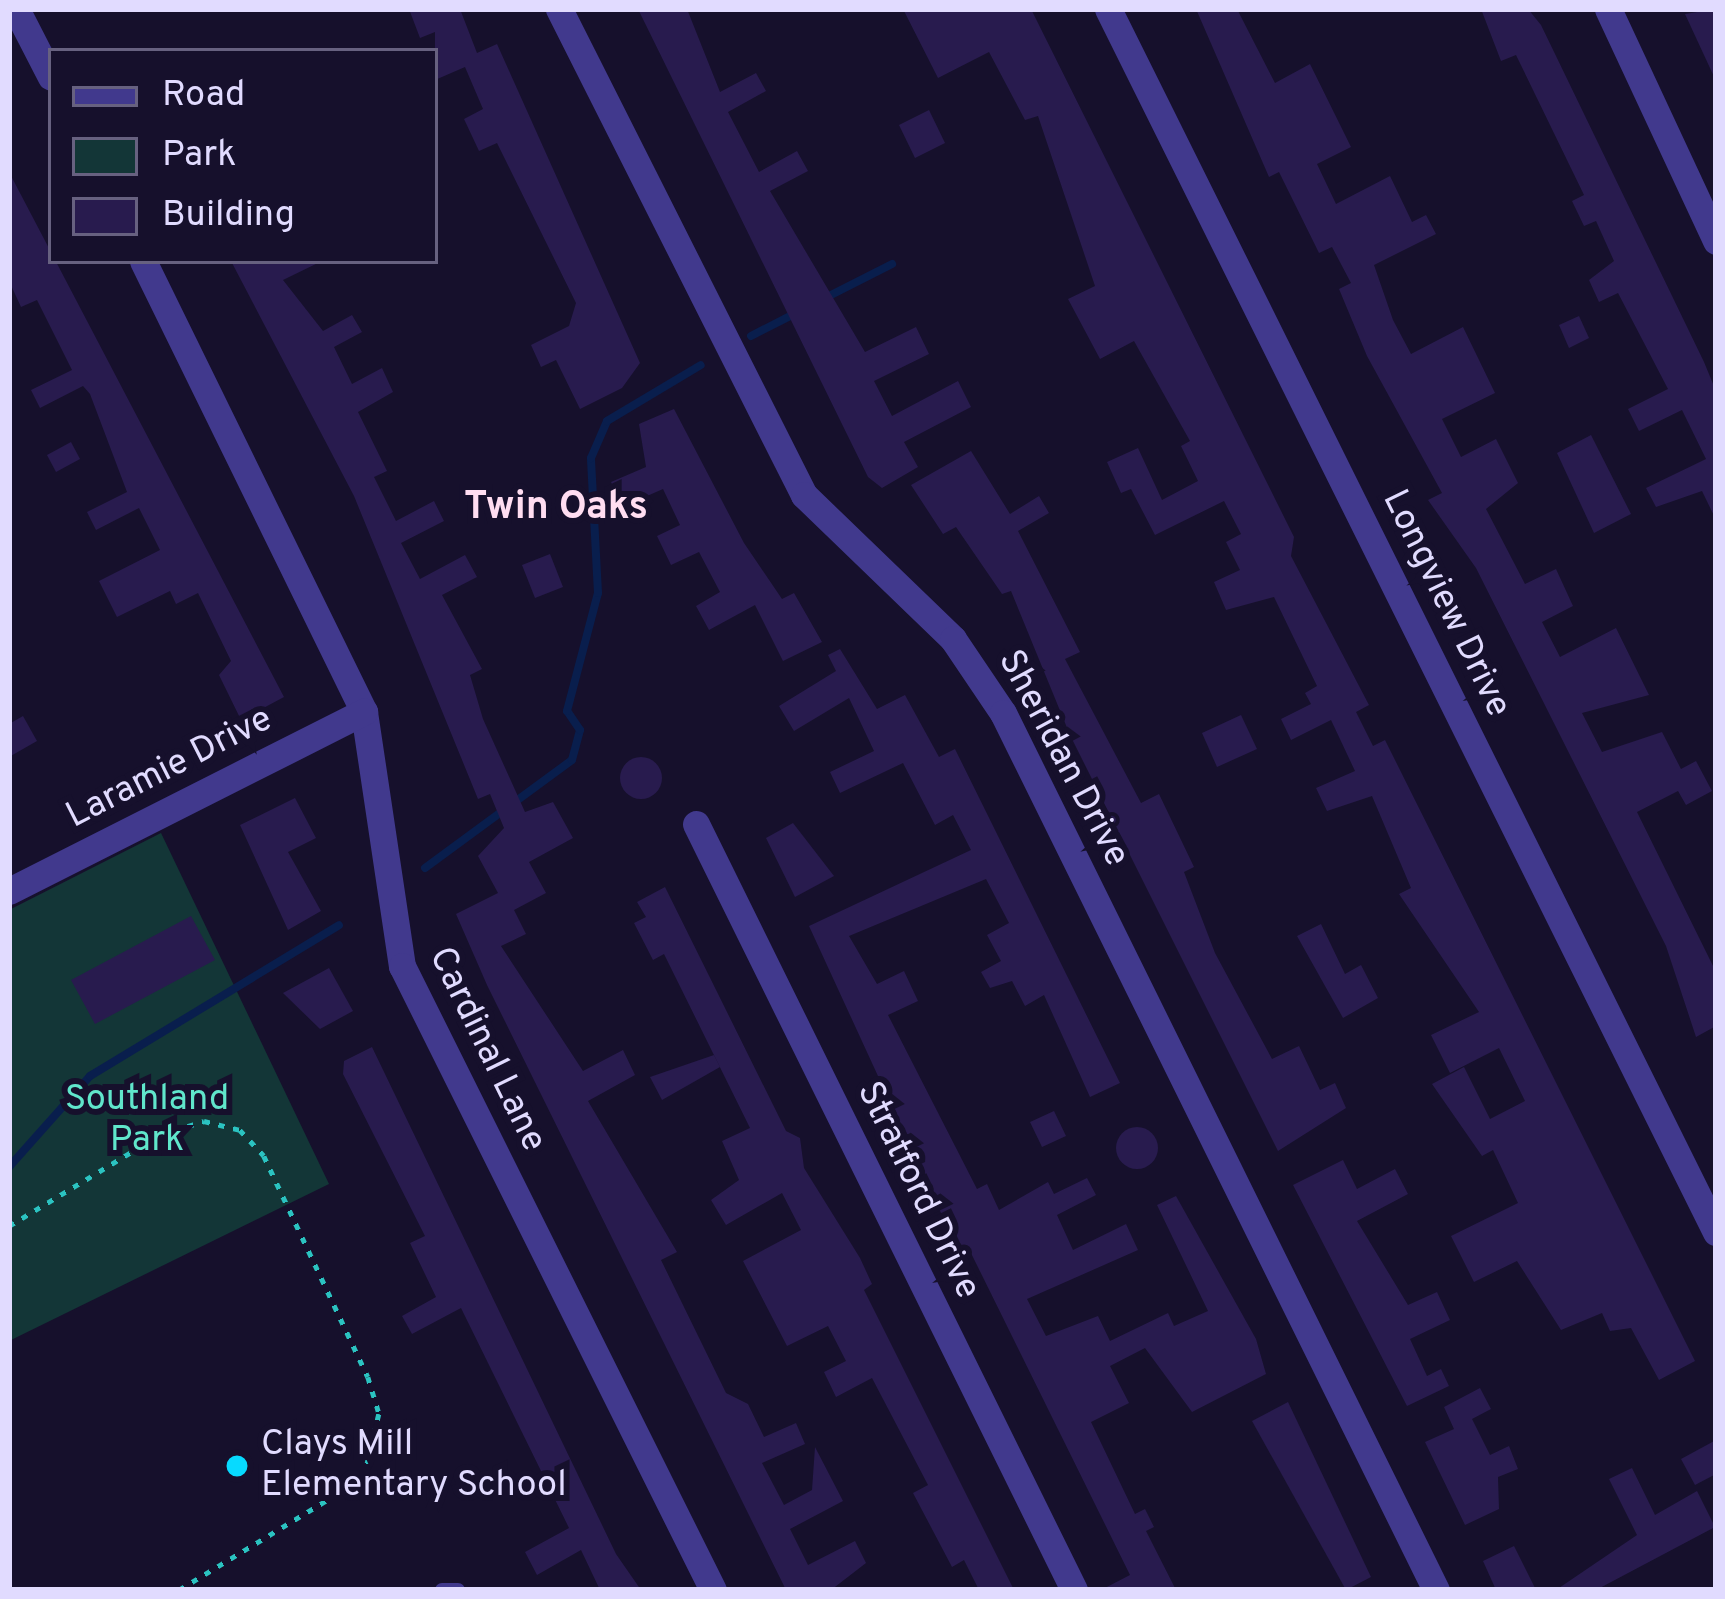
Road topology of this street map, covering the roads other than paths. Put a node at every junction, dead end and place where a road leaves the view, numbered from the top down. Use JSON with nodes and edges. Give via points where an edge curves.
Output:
{"nodes":[{"id":1,"x":16,"y":9,"type":"edge"},
{"id":2,"x":560,"y":9,"type":"edge"},
{"id":3,"x":1108,"y":9,"type":"edge"},
{"id":4,"x":1608,"y":9,"type":"edge"},
{"id":5,"x":48,"y":71,"type":"edge"},
{"id":6,"x":1716,"y":241,"type":"edge"},
{"id":7,"x":143,"y":264,"type":"edge"},
{"id":8,"x":364,"y":712,"type":"junction"},
{"id":9,"x":696,"y":824,"type":"dead end"},
{"id":10,"x":9,"y":891,"type":"edge"},
{"id":11,"x":1716,"y":1232,"type":"edge"},
{"id":12,"x":442,"y":1590,"type":"edge"},
{"id":13,"x":458,"y":1590,"type":"edge"},
{"id":14,"x":713,"y":1590,"type":"edge"},
{"id":15,"x":1074,"y":1590,"type":"edge"},
{"id":16,"x":1436,"y":1590,"type":"edge"}],
"edges":[{"from":1,"to":5,"type":"street"},
{"from":2,"to":16,"type":"street","name":"Sheridan Drive","via":[[803,495],[953,639],[1004,713]]},
{"from":3,"to":11,"type":"street","name":"Longview Drive"},
{"from":4,"to":6,"type":"street"},
{"from":7,"to":8,"type":"street","name":"Cardinal Lane"},
{"from":8,"to":10,"type":"street","name":"Laramie Drive"},
{"from":8,"to":14,"type":"street","name":"Cardinal Lane","via":[[402,966]]},
{"from":9,"to":15,"type":"street","name":"Stratford Drive"},
{"from":12,"to":13,"type":"lane"}]}
